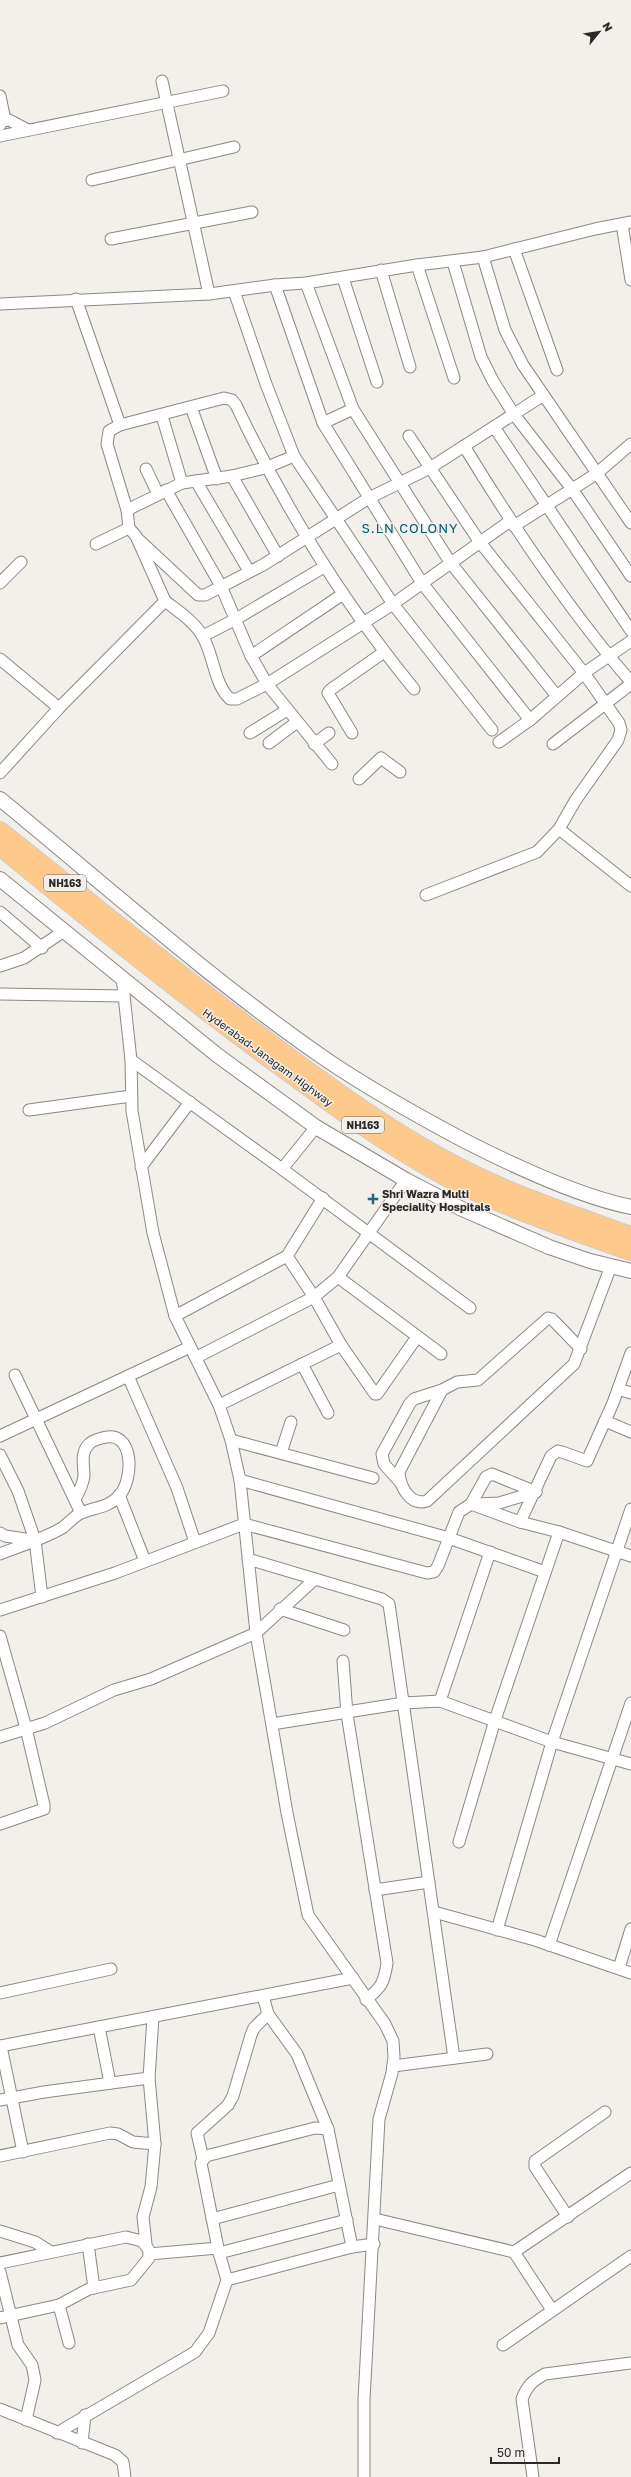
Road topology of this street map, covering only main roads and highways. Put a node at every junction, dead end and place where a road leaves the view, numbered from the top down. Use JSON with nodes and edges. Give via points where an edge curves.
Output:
{"nodes":[{"id":1,"x":0,"y":831,"type":"edge"},
{"id":2,"x":0,"y":846,"type":"edge"},
{"id":3,"x":631,"y":1236,"type":"edge"},
{"id":4,"x":631,"y":1251,"type":"edge"}],
"edges":[{"from":1,"to":3,"type":"highway","name":"Hyderabad-Janagam Highway","number":"NH163","via":[[237,1019],[345,1098],[401,1135],[512,1192]]},
{"from":2,"to":4,"type":"highway","name":"Hyderabad-Janagam Highway","number":"NH163","via":[[124,948],[217,1020],[380,1137],[485,1196]]}]}
